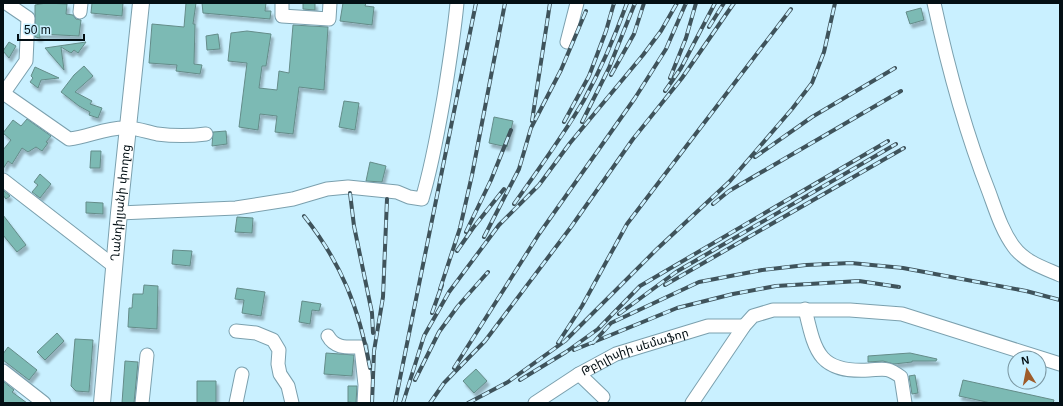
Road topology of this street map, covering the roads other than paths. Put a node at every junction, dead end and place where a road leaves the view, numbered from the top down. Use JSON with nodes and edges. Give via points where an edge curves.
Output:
{"nodes":[{"id":1,"x":6,"y":3,"type":"edge"},
{"id":2,"x":141,"y":3,"type":"edge"},
{"id":3,"x":282,"y":3,"type":"edge"},
{"id":4,"x":330,"y":3,"type":"edge"},
{"id":5,"x":457,"y":3,"type":"edge"},
{"id":6,"x":577,"y":3,"type":"edge"},
{"id":7,"x":934,"y":3,"type":"edge"},
{"id":8,"x":567,"y":42,"type":"dead end"},
{"id":9,"x":3,"y":94,"type":"edge"},
{"id":10,"x":128,"y":128,"type":"junction"},
{"id":11,"x":206,"y":134,"type":"dead end"},
{"id":12,"x":3,"y":180,"type":"edge"},
{"id":13,"x":119,"y":213,"type":"junction"},
{"id":14,"x":114,"y":266,"type":"junction"},
{"id":15,"x":1060,"y":276,"type":"edge"},
{"id":16,"x":805,"y":309,"type":"junction"},
{"id":17,"x":744,"y":326,"type":"junction"},
{"id":18,"x":236,"y":331,"type":"dead end"},
{"id":19,"x":328,"y":336,"type":"dead end"},
{"id":20,"x":147,"y":355,"type":"dead end"},
{"id":21,"x":1060,"y":364,"type":"edge"},
{"id":22,"x":3,"y":371,"type":"edge"},
{"id":23,"x":242,"y":374,"type":"dead end"},
{"id":24,"x":579,"y":374,"type":"junction"},
{"id":25,"x":603,"y":398,"type":"dead end"},
{"id":26,"x":44,"y":403,"type":"edge"},
{"id":27,"x":102,"y":403,"type":"edge"},
{"id":28,"x":142,"y":403,"type":"edge"},
{"id":29,"x":236,"y":403,"type":"edge"},
{"id":30,"x":292,"y":403,"type":"edge"},
{"id":31,"x":364,"y":403,"type":"edge"},
{"id":32,"x":535,"y":403,"type":"edge"},
{"id":33,"x":692,"y":403,"type":"edge"},
{"id":34,"x":905,"y":403,"type":"edge"}],
"edges":[{"from":1,"to":9,"type":"street","via":[[28,18],[26,61]]},
{"from":2,"to":10,"type":"main road","name":"Ղանդիլյանի փողոց"},
{"from":3,"to":4,"type":"street","via":[[282,16],[329,19]]},
{"from":5,"to":13,"type":"street","via":[[455,30],[440,116],[422,199],[397,192],[348,187],[236,208]]},
{"from":6,"to":8,"type":"street"},
{"from":7,"to":15,"type":"street","via":[[963,118],[1004,230],[1014,248],[1032,263]]},
{"from":9,"to":10,"type":"street","via":[[69,139],[105,129]]},
{"from":10,"to":11,"type":"street","via":[[158,134]]},
{"from":10,"to":13,"type":"main road","name":"Ղանդիլյանի փողոց"},
{"from":12,"to":14,"type":"street"},
{"from":13,"to":14,"type":"main road","name":"Ղանդիլյանի փողոց"},
{"from":14,"to":27,"type":"main road","name":"Ղանդիլյանի փողոց"},
{"from":16,"to":17,"type":"street","via":[[774,310],[753,316]]},
{"from":16,"to":21,"type":"street","via":[[902,314]]},
{"from":16,"to":34,"type":"street","via":[[814,347],[828,363],[852,371],[890,369],[901,377]]},
{"from":17,"to":24,"type":"street","name":"Թբիլիսիի սեմաֆոր","via":[[708,326],[616,354]]},
{"from":17,"to":33,"type":"street"},
{"from":18,"to":30,"type":"street","via":[[256,333],[273,340],[279,350],[280,374],[288,386]]},
{"from":19,"to":31,"type":"street","via":[[340,346],[361,347]]},
{"from":20,"to":28,"type":"street"},
{"from":22,"to":26,"type":"street"},
{"from":23,"to":29,"type":"street"},
{"from":24,"to":25,"type":"street"},
{"from":24,"to":32,"type":"street","name":"Թբիլիսիի սեմաֆոր"}]}
